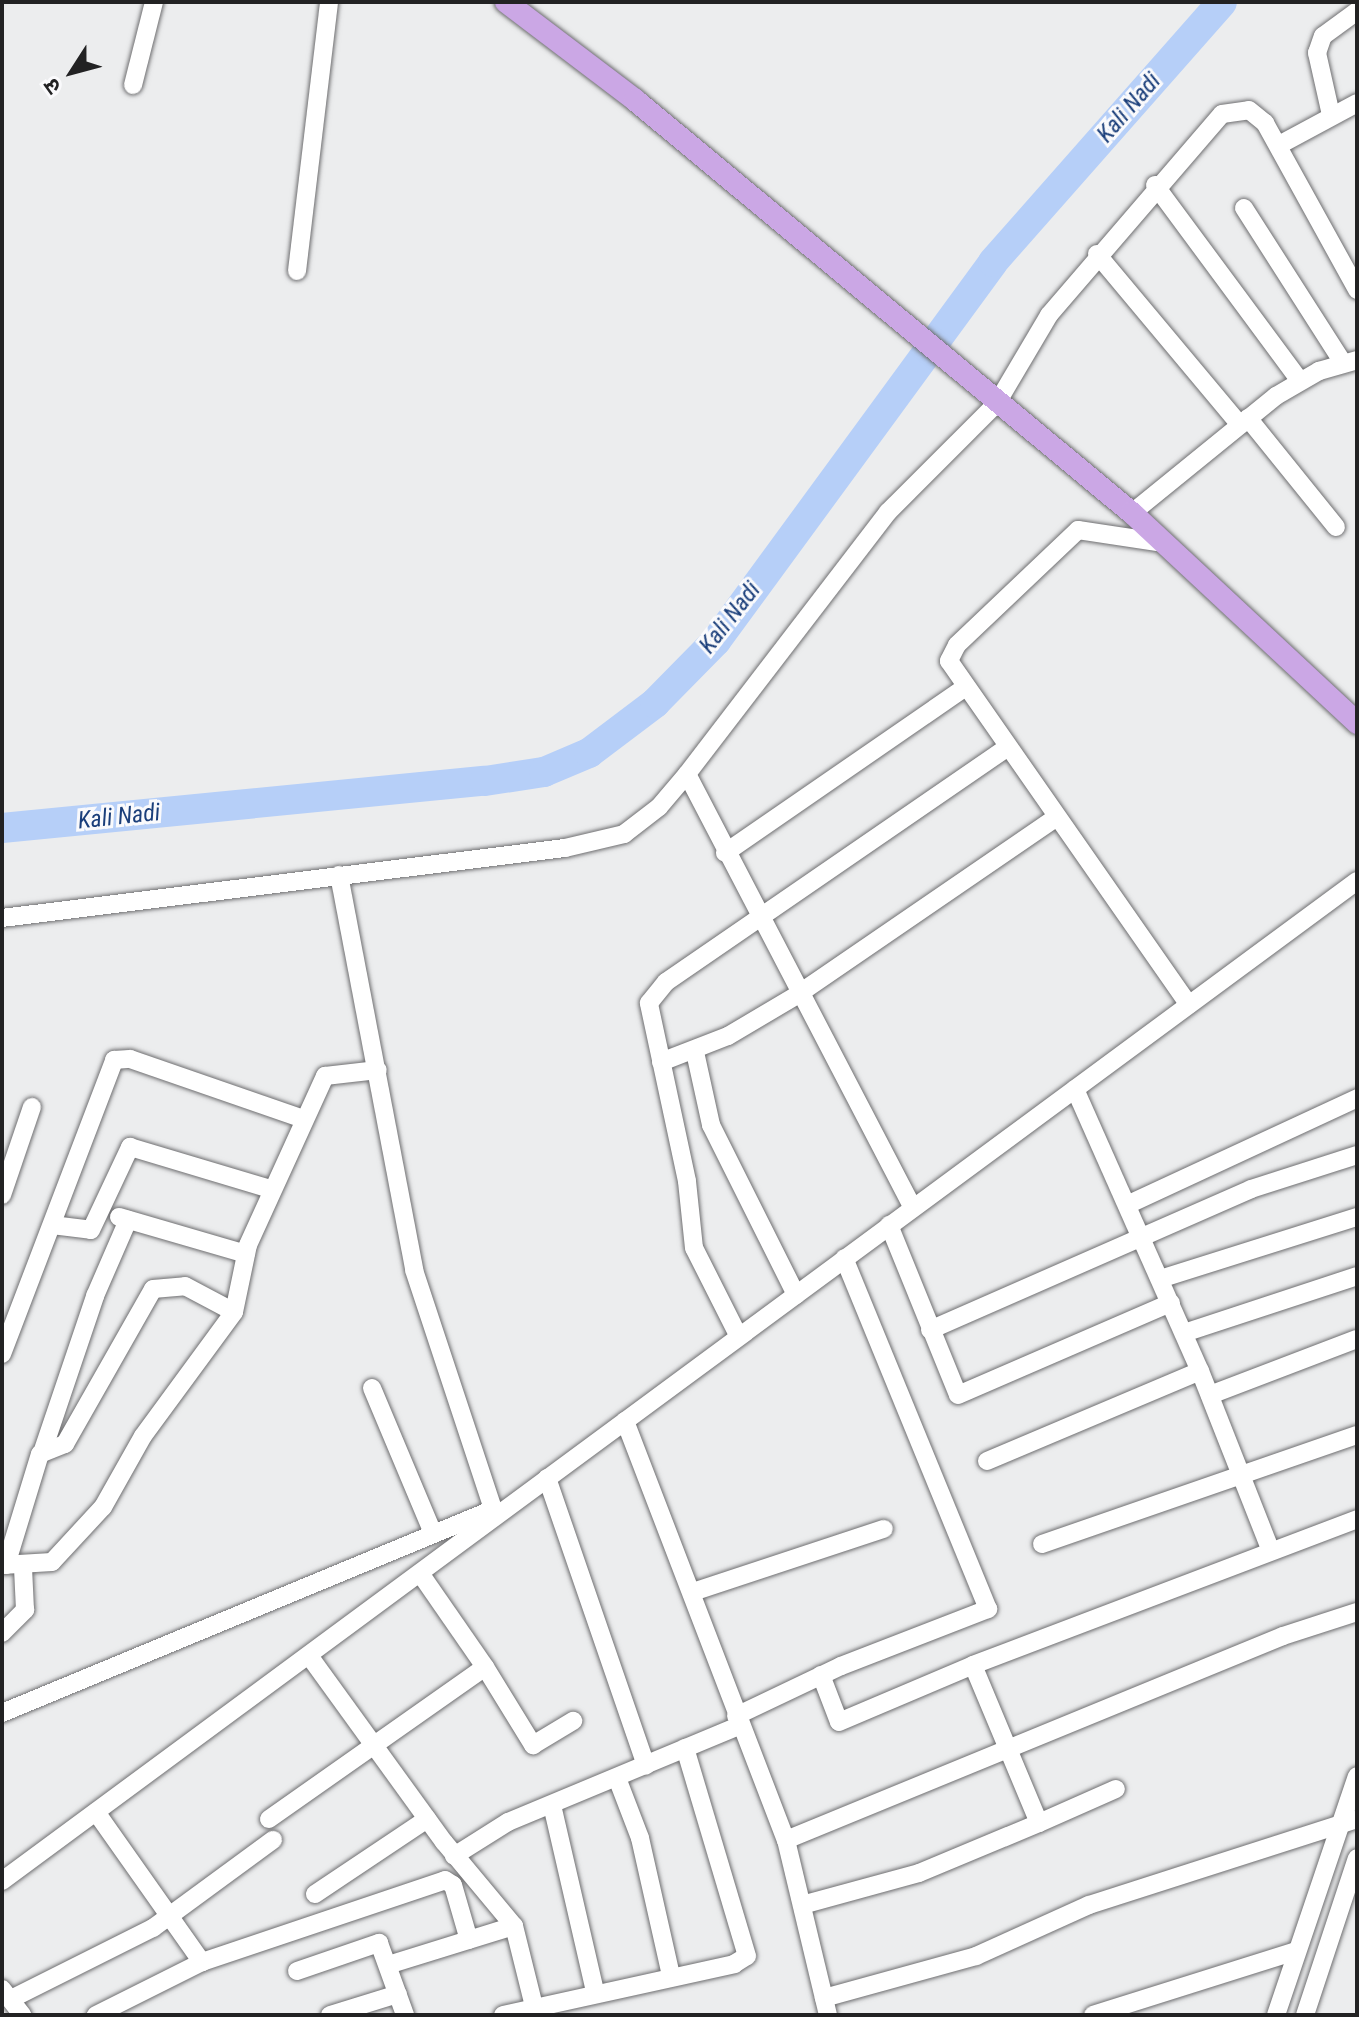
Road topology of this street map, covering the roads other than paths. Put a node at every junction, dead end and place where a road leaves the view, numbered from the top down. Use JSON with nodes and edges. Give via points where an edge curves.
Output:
{"nodes":[{"id":1,"x":154,"y":2,"type":"edge"},
{"id":2,"x":329,"y":2,"type":"edge"},
{"id":3,"x":506,"y":2,"type":"edge"},
{"id":4,"x":1357,"y":11,"type":"edge"},
{"id":5,"x":133,"y":85,"type":"dead end"},
{"id":6,"x":1357,"y":103,"type":"edge"},
{"id":7,"x":1317,"y":123,"type":"junction"},
{"id":8,"x":1281,"y":144,"type":"junction"},
{"id":9,"x":1155,"y":185,"type":"junction"},
{"id":10,"x":1244,"y":208,"type":"dead end"},
{"id":11,"x":1357,"y":246,"type":"edge"},
{"id":12,"x":1097,"y":254,"type":"junction"},
{"id":13,"x":1339,"y":254,"type":"junction"},
{"id":14,"x":297,"y":271,"type":"dead end"},
{"id":15,"x":1357,"y":290,"type":"edge"},
{"id":16,"x":1350,"y":361,"type":"edge"},
{"id":17,"x":1300,"y":381,"type":"junction"},
{"id":18,"x":997,"y":403,"type":"junction"},
{"id":19,"x":1244,"y":421,"type":"junction"},
{"id":20,"x":1132,"y":513,"type":"junction"},
{"id":21,"x":1336,"y":527,"type":"dead end"},
{"id":22,"x":1167,"y":543,"type":"junction"},
{"id":23,"x":966,"y":687,"type":"junction"},
{"id":24,"x":1357,"y":723,"type":"edge"},
{"id":25,"x":1007,"y":748,"type":"junction"},
{"id":26,"x":687,"y":774,"type":"junction"},
{"id":27,"x":1054,"y":819,"type":"junction"},
{"id":28,"x":725,"y":853,"type":"junction"},
{"id":29,"x":339,"y":875,"type":"junction"},
{"id":30,"x":1357,"y":881,"type":"edge"},
{"id":31,"x":2,"y":918,"type":"edge"},
{"id":32,"x":758,"y":920,"type":"junction"},
{"id":33,"x":797,"y":995,"type":"junction"},
{"id":34,"x":1189,"y":1005,"type":"junction"},
{"id":35,"x":695,"y":1052,"type":"junction"},
{"id":36,"x":661,"y":1062,"type":"junction"},
{"id":37,"x":378,"y":1070,"type":"junction"},
{"id":38,"x":1075,"y":1089,"type":"junction"},
{"id":39,"x":1357,"y":1098,"type":"edge"},
{"id":40,"x":32,"y":1107,"type":"dead end"},
{"id":41,"x":303,"y":1119,"type":"junction"},
{"id":42,"x":1357,"y":1155,"type":"edge"},
{"id":43,"x":270,"y":1189,"type":"junction"},
{"id":44,"x":2,"y":1195,"type":"edge"},
{"id":45,"x":1127,"y":1205,"type":"junction"},
{"id":46,"x":913,"y":1208,"type":"junction"},
{"id":47,"x":100,"y":1212,"type":"junction"},
{"id":48,"x":1357,"y":1217,"type":"edge"},
{"id":49,"x":128,"y":1220,"type":"junction"},
{"id":50,"x":52,"y":1225,"type":"junction"},
{"id":51,"x":889,"y":1225,"type":"junction"},
{"id":52,"x":1142,"y":1237,"type":"junction"},
{"id":53,"x":246,"y":1254,"type":"junction"},
{"id":54,"x":844,"y":1258,"type":"junction"},
{"id":55,"x":1357,"y":1276,"type":"edge"},
{"id":56,"x":1160,"y":1279,"type":"junction"},
{"id":57,"x":796,"y":1295,"type":"junction"},
{"id":58,"x":1171,"y":1303,"type":"junction"},
{"id":59,"x":234,"y":1312,"type":"junction"},
{"id":60,"x":930,"y":1330,"type":"junction"},
{"id":61,"x":1184,"y":1333,"type":"junction"},
{"id":62,"x":738,"y":1335,"type":"junction"},
{"id":63,"x":1357,"y":1339,"type":"edge"},
{"id":64,"x":2,"y":1354,"type":"edge"},
{"id":65,"x":1200,"y":1371,"type":"junction"},
{"id":66,"x":372,"y":1388,"type":"dead end"},
{"id":67,"x":1210,"y":1395,"type":"junction"},
{"id":68,"x":625,"y":1421,"type":"junction"},
{"id":69,"x":1357,"y":1435,"type":"edge"},
{"id":70,"x":43,"y":1450,"type":"junction"},
{"id":71,"x":987,"y":1461,"type":"dead end"},
{"id":72,"x":1242,"y":1477,"type":"junction"},
{"id":73,"x":547,"y":1478,"type":"junction"},
{"id":74,"x":517,"y":1499,"type":"junction"},
{"id":75,"x":493,"y":1509,"type":"junction"},
{"id":76,"x":1357,"y":1519,"type":"edge"},
{"id":77,"x":884,"y":1529,"type":"dead end"},
{"id":78,"x":432,"y":1531,"type":"junction"},
{"id":79,"x":1042,"y":1544,"type":"dead end"},
{"id":80,"x":1271,"y":1551,"type":"junction"},
{"id":81,"x":10,"y":1566,"type":"edge"},
{"id":82,"x":420,"y":1573,"type":"junction"},
{"id":83,"x":693,"y":1592,"type":"junction"},
{"id":84,"x":1357,"y":1612,"type":"edge"},
{"id":85,"x":2,"y":1633,"type":"edge"},
{"id":86,"x":310,"y":1657,"type":"junction"},
{"id":87,"x":973,"y":1665,"type":"junction"},
{"id":88,"x":485,"y":1667,"type":"junction"},
{"id":89,"x":821,"y":1675,"type":"junction"},
{"id":90,"x":2,"y":1713,"type":"edge"},
{"id":91,"x":739,"y":1720,"type":"junction"},
{"id":92,"x":573,"y":1721,"type":"dead end"},
{"id":93,"x":376,"y":1745,"type":"junction"},
{"id":94,"x":685,"y":1748,"type":"junction"},
{"id":95,"x":1008,"y":1750,"type":"junction"},
{"id":96,"x":646,"y":1765,"type":"junction"},
{"id":97,"x":1357,"y":1776,"type":"edge"},
{"id":98,"x":617,"y":1778,"type":"junction"},
{"id":99,"x":1116,"y":1789,"type":"dead end"},
{"id":100,"x":552,"y":1805,"type":"junction"},
{"id":101,"x":96,"y":1812,"type":"junction"},
{"id":102,"x":269,"y":1819,"type":"dead end"},
{"id":103,"x":427,"y":1819,"type":"junction"},
{"id":104,"x":1348,"y":1821,"type":"edge"},
{"id":105,"x":1039,"y":1823,"type":"junction"},
{"id":106,"x":273,"y":1840,"type":"dead end"},
{"id":107,"x":786,"y":1840,"type":"junction"},
{"id":108,"x":454,"y":1856,"type":"junction"},
{"id":109,"x":1357,"y":1858,"type":"edge"},
{"id":110,"x":2,"y":1881,"type":"edge"},
{"id":111,"x":315,"y":1894,"type":"dead end"},
{"id":112,"x":802,"y":1905,"type":"junction"},
{"id":113,"x":169,"y":1918,"type":"junction"},
{"id":114,"x":514,"y":1926,"type":"junction"},
{"id":115,"x":469,"y":1940,"type":"junction"},
{"id":116,"x":1296,"y":1951,"type":"junction"},
{"id":117,"x":202,"y":1962,"type":"junction"},
{"id":118,"x":388,"y":1965,"type":"junction"},
{"id":119,"x":297,"y":1971,"type":"dead end"},
{"id":120,"x":671,"y":1976,"type":"junction"},
{"id":121,"x":595,"y":1991,"type":"junction"},
{"id":122,"x":6,"y":1994,"type":"edge"},
{"id":123,"x":398,"y":1994,"type":"junction"},
{"id":124,"x":534,"y":2006,"type":"junction"},
{"id":125,"x":826,"y":2007,"type":"edge"},
{"id":126,"x":22,"y":2015,"type":"edge"},
{"id":127,"x":96,"y":2015,"type":"edge"},
{"id":128,"x":330,"y":2015,"type":"edge"},
{"id":129,"x":405,"y":2015,"type":"edge"},
{"id":130,"x":503,"y":2015,"type":"edge"},
{"id":131,"x":1093,"y":2015,"type":"edge"},
{"id":132,"x":1276,"y":2015,"type":"edge"},
{"id":133,"x":1305,"y":2015,"type":"edge"}],
"edges":[{"from":1,"to":5,"type":"street"},
{"from":2,"to":14,"type":"street"},
{"from":3,"to":18,"type":"main road"},
{"from":4,"to":7,"type":"street","via":[[1323,36],[1317,53]]},
{"from":6,"to":7,"type":"street"},
{"from":7,"to":8,"type":"street"},
{"from":8,"to":9,"type":"street","via":[[1249,110],[1236,109],[1207,126]]},
{"from":8,"to":13,"type":"street"},
{"from":9,"to":12,"type":"street"},
{"from":9,"to":17,"type":"street"},
{"from":10,"to":16,"type":"street"},
{"from":11,"to":13,"type":"street"},
{"from":12,"to":18,"type":"street","via":[[1030,341]]},
{"from":12,"to":19,"type":"street"},
{"from":13,"to":15,"type":"street"},
{"from":16,"to":17,"type":"street"},
{"from":17,"to":19,"type":"street"},
{"from":18,"to":20,"type":"main road"},
{"from":18,"to":26,"type":"street","via":[[888,512]]},
{"from":19,"to":20,"type":"street"},
{"from":19,"to":21,"type":"street"},
{"from":20,"to":22,"type":"main road"},
{"from":22,"to":23,"type":"street","via":[[1089,528],[1065,538],[950,653]]},
{"from":22,"to":24,"type":"main road"},
{"from":23,"to":25,"type":"street"},
{"from":23,"to":28,"type":"street"},
{"from":25,"to":27,"type":"street"},
{"from":25,"to":32,"type":"street"},
{"from":26,"to":28,"type":"street"},
{"from":26,"to":29,"type":"street","via":[[659,807],[606,841]]},
{"from":27,"to":33,"type":"street"},
{"from":27,"to":34,"type":"street"},
{"from":28,"to":32,"type":"street"},
{"from":29,"to":31,"type":"street"},
{"from":29,"to":37,"type":"street"},
{"from":30,"to":34,"type":"street"},
{"from":32,"to":33,"type":"street"},
{"from":32,"to":36,"type":"street","via":[[655,992],[649,1014]]},
{"from":33,"to":35,"type":"street"},
{"from":33,"to":46,"type":"street"},
{"from":34,"to":38,"type":"street"},
{"from":35,"to":36,"type":"street"},
{"from":35,"to":57,"type":"street","via":[[715,1136]]},
{"from":36,"to":62,"type":"street","via":[[687,1181],[694,1248]]},
{"from":37,"to":41,"type":"street","via":[[331,1071]]},
{"from":37,"to":75,"type":"street","via":[[414,1270]]},
{"from":38,"to":45,"type":"street"},
{"from":38,"to":46,"type":"street"},
{"from":39,"to":45,"type":"street"},
{"from":40,"to":44,"type":"street"},
{"from":41,"to":43,"type":"street"},
{"from":41,"to":50,"type":"street","via":[[130,1059],[114,1060]]},
{"from":42,"to":52,"type":"street","via":[[1251,1189]]},
{"from":43,"to":47,"type":"street","via":[[130,1147]]},
{"from":43,"to":53,"type":"street"},
{"from":45,"to":52,"type":"street"},
{"from":46,"to":51,"type":"street"},
{"from":47,"to":49,"type":"street"},
{"from":47,"to":50,"type":"street","via":[[85,1233]]},
{"from":48,"to":56,"type":"street"},
{"from":49,"to":53,"type":"street"},
{"from":49,"to":70,"type":"street","via":[[95,1296]]},
{"from":50,"to":64,"type":"street"},
{"from":51,"to":54,"type":"street"},
{"from":51,"to":60,"type":"street"},
{"from":52,"to":56,"type":"street"},
{"from":52,"to":60,"type":"street"},
{"from":53,"to":59,"type":"street"},
{"from":54,"to":57,"type":"street"},
{"from":54,"to":89,"type":"street","via":[[988,1609]]},
{"from":55,"to":61,"type":"street"},
{"from":56,"to":58,"type":"street"},
{"from":57,"to":62,"type":"street"},
{"from":58,"to":60,"type":"street","via":[[963,1396],[953,1390]]},
{"from":58,"to":61,"type":"street"},
{"from":59,"to":70,"type":"street","via":[[185,1286],[153,1289],[65,1444]]},
{"from":59,"to":81,"type":"street","via":[[175,1388],[79,1538],[52,1562]]},
{"from":61,"to":65,"type":"street"},
{"from":62,"to":68,"type":"street"},
{"from":63,"to":67,"type":"street"},
{"from":65,"to":67,"type":"street"},
{"from":65,"to":71,"type":"street"},
{"from":66,"to":78,"type":"street"},
{"from":67,"to":72,"type":"street"},
{"from":68,"to":73,"type":"street"},
{"from":68,"to":83,"type":"street"},
{"from":69,"to":72,"type":"street"},
{"from":70,"to":81,"type":"street"},
{"from":72,"to":79,"type":"street"},
{"from":72,"to":80,"type":"street"},
{"from":73,"to":74,"type":"street"},
{"from":73,"to":96,"type":"street"},
{"from":74,"to":75,"type":"street"},
{"from":74,"to":82,"type":"street"},
{"from":75,"to":78,"type":"street"},
{"from":76,"to":80,"type":"street"},
{"from":77,"to":83,"type":"street"},
{"from":78,"to":90,"type":"street"},
{"from":80,"to":87,"type":"street"},
{"from":81,"to":85,"type":"street","via":[[25,1610]]},
{"from":82,"to":86,"type":"street"},
{"from":82,"to":88,"type":"street"},
{"from":83,"to":91,"type":"street"},
{"from":84,"to":95,"type":"street","via":[[1283,1636]]},
{"from":86,"to":93,"type":"street"},
{"from":86,"to":101,"type":"street"},
{"from":87,"to":89,"type":"street","via":[[839,1722]]},
{"from":87,"to":95,"type":"street"},
{"from":88,"to":92,"type":"street","via":[[533,1745]]},
{"from":88,"to":93,"type":"street"},
{"from":89,"to":91,"type":"street"},
{"from":91,"to":94,"type":"street"},
{"from":91,"to":107,"type":"street"},
{"from":93,"to":102,"type":"street"},
{"from":93,"to":103,"type":"street"},
{"from":94,"to":96,"type":"street"},
{"from":94,"to":120,"type":"street","via":[[747,1956]]},
{"from":95,"to":105,"type":"street"},
{"from":95,"to":107,"type":"street"},
{"from":96,"to":98,"type":"street"},
{"from":97,"to":104,"type":"street"},
{"from":98,"to":100,"type":"street"},
{"from":98,"to":120,"type":"street","via":[[640,1838]]},
{"from":99,"to":105,"type":"street"},
{"from":100,"to":108,"type":"street"},
{"from":100,"to":121,"type":"street"},
{"from":101,"to":110,"type":"street"},
{"from":101,"to":113,"type":"street"},
{"from":103,"to":108,"type":"street"},
{"from":103,"to":111,"type":"street"},
{"from":104,"to":116,"type":"street"},
{"from":104,"to":125,"type":"street","via":[[1089,1905],[976,1956]]},
{"from":105,"to":112,"type":"street","via":[[919,1873]]},
{"from":106,"to":113,"type":"street"},
{"from":107,"to":112,"type":"street"},
{"from":108,"to":114,"type":"street"},
{"from":109,"to":133,"type":"street"},
{"from":112,"to":125,"type":"street"},
{"from":113,"to":117,"type":"street"},
{"from":113,"to":122,"type":"street"},
{"from":114,"to":115,"type":"street"},
{"from":114,"to":124,"type":"street"},
{"from":115,"to":117,"type":"street","via":[[453,1885],[445,1880]]},
{"from":115,"to":118,"type":"street"},
{"from":116,"to":131,"type":"street"},
{"from":116,"to":132,"type":"street"},
{"from":117,"to":127,"type":"street"},
{"from":118,"to":119,"type":"street","via":[[376,1942]]},
{"from":118,"to":123,"type":"street"},
{"from":120,"to":121,"type":"street"},
{"from":121,"to":124,"type":"street"},
{"from":122,"to":126,"type":"street"},
{"from":123,"to":128,"type":"street"},
{"from":123,"to":129,"type":"street"},
{"from":124,"to":130,"type":"street"}]}
